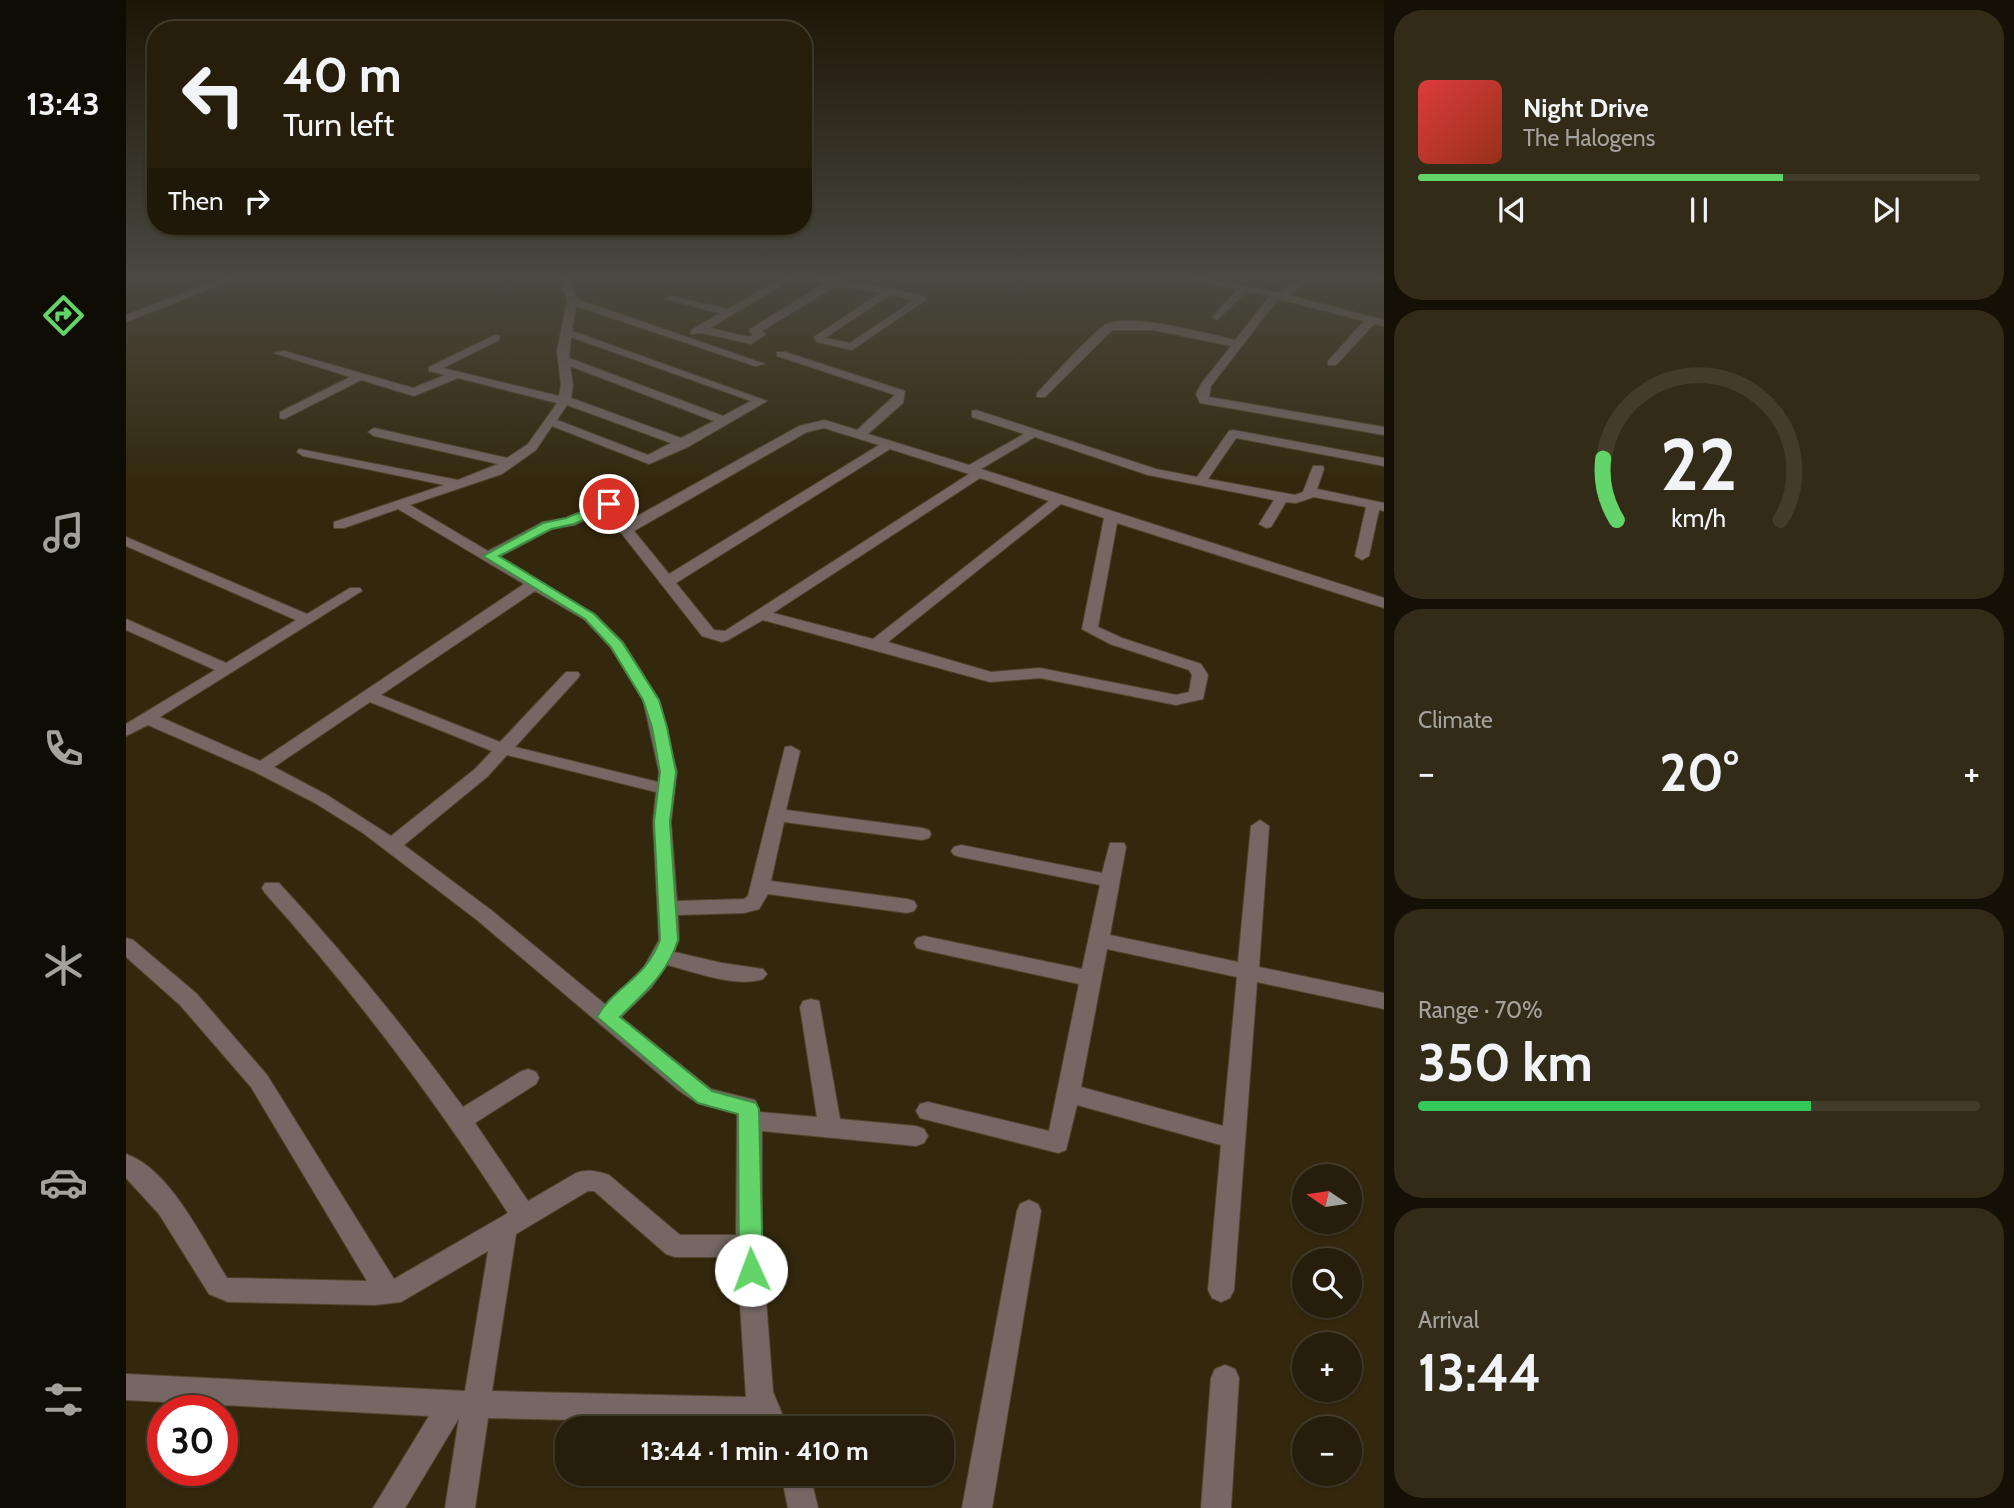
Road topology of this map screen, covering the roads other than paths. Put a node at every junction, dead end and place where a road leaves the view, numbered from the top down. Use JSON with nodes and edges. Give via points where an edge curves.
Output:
{"nodes":[{"id":1,"x":478,"y":346,"type":"edge"},
{"id":2,"x":565,"y":346,"type":"edge"},
{"id":3,"x":607,"y":346,"type":"edge"},
{"id":4,"x":708,"y":346,"type":"edge"},
{"id":5,"x":1090,"y":346,"type":"edge"},
{"id":6,"x":1235,"y":346,"type":"edge"},
{"id":7,"x":1347,"y":346,"type":"edge"},
{"id":8,"x":280,"y":353,"type":"dead end"},
{"id":9,"x":781,"y":354,"type":"dead end"},
{"id":10,"x":564,"y":360,"type":"junction"},
{"id":11,"x":1332,"y":363,"type":"dead end"},
{"id":12,"x":759,"y":365,"type":"dead end"},
{"id":13,"x":456,"y":375,"type":"junction"},
{"id":14,"x":359,"y":377,"type":"junction"},
{"id":15,"x":1041,"y":395,"type":"dead end"},
{"id":16,"x":564,"y":400,"type":"junction"},
{"id":17,"x":976,"y":414,"type":"dead end"},
{"id":18,"x":284,"y":415,"type":"dead end"},
{"id":19,"x":724,"y":421,"type":"junction"},
{"id":20,"x":552,"y":422,"type":"junction"},
{"id":21,"x":1384,"y":431,"type":"edge"},
{"id":22,"x":374,"y":432,"type":"dead end"},
{"id":23,"x":1034,"y":433,"type":"junction"},
{"id":24,"x":859,"y":435,"type":"junction"},
{"id":25,"x":684,"y":444,"type":"junction"},
{"id":26,"x":889,"y":444,"type":"junction"},
{"id":27,"x":303,"y":452,"type":"dead end"},
{"id":28,"x":1384,"y":462,"type":"edge"},
{"id":29,"x":510,"y":463,"type":"junction"},
{"id":30,"x":1318,"y":469,"type":"dead end"},
{"id":31,"x":974,"y":472,"type":"junction"},
{"id":32,"x":1200,"y":482,"type":"junction"},
{"id":33,"x":459,"y":484,"type":"junction"},
{"id":34,"x":1310,"y":492,"type":"junction"},
{"id":35,"x":1282,"y":498,"type":"junction"},
{"id":36,"x":1058,"y":500,"type":"junction"},
{"id":37,"x":609,"y":504,"type":"dead end"},
{"id":38,"x":400,"y":505,"type":"junction"},
{"id":39,"x":1378,"y":506,"type":"edge"},
{"id":40,"x":1111,"y":517,"type":"junction"},
{"id":41,"x":1266,"y":524,"type":"dead end"},
{"id":42,"x":339,"y":525,"type":"dead end"},
{"id":43,"x":126,"y":541,"type":"edge"},
{"id":44,"x":489,"y":556,"type":"junction"},
{"id":45,"x":1362,"y":556,"type":"dead end"},
{"id":46,"x":667,"y":582,"type":"junction"},
{"id":47,"x":536,"y":583,"type":"junction"},
{"id":48,"x":355,"y":591,"type":"dead end"},
{"id":49,"x":1384,"y":603,"type":"edge"},
{"id":50,"x":761,"y":615,"type":"junction"},
{"id":51,"x":309,"y":620,"type":"junction"},
{"id":52,"x":126,"y":624,"type":"edge"},
{"id":53,"x":876,"y":643,"type":"junction"},
{"id":54,"x":227,"y":670,"type":"junction"},
{"id":55,"x":572,"y":675,"type":"dead end"},
{"id":56,"x":368,"y":696,"type":"junction"},
{"id":57,"x":147,"y":718,"type":"junction"},
{"id":58,"x":126,"y":731,"type":"edge"},
{"id":59,"x":502,"y":749,"type":"junction"},
{"id":60,"x":791,"y":751,"type":"dead end"},
{"id":61,"x":261,"y":768,"type":"junction"},
{"id":62,"x":665,"y":789,"type":"junction"},
{"id":63,"x":776,"y":815,"type":"junction"},
{"id":64,"x":1260,"y":826,"type":"dead end"},
{"id":65,"x":922,"y":834,"type":"dead end"},
{"id":66,"x":392,"y":845,"type":"junction"},
{"id":67,"x":1117,"y":847,"type":"dead end"},
{"id":68,"x":961,"y":851,"type":"dead end"},
{"id":69,"x":1111,"y":881,"type":"junction"},
{"id":70,"x":760,"y":886,"type":"junction"},
{"id":71,"x":272,"y":888,"type":"dead end"},
{"id":72,"x":907,"y":906,"type":"dead end"},
{"id":73,"x":667,"y":908,"type":"junction"},
{"id":74,"x":1099,"y":940,"type":"junction"},
{"id":75,"x":924,"y":943,"type":"dead end"},
{"id":76,"x":126,"y":945,"type":"edge"},
{"id":77,"x":663,"y":957,"type":"junction"},
{"id":78,"x":1248,"y":972,"type":"junction"},
{"id":79,"x":756,"y":974,"type":"dead end"},
{"id":80,"x":1091,"y":979,"type":"junction"},
{"id":81,"x":1384,"y":1001,"type":"edge"},
{"id":82,"x":811,"y":1007,"type":"dead end"},
{"id":83,"x":607,"y":1017,"type":"junction"},
{"id":84,"x":528,"y":1078,"type":"dead end"},
{"id":85,"x":1068,"y":1093,"type":"junction"},
{"id":86,"x":928,"y":1111,"type":"dead end"},
{"id":87,"x":750,"y":1119,"type":"junction"},
{"id":88,"x":461,"y":1120,"type":"junction"},
{"id":89,"x":831,"y":1128,"type":"junction"},
{"id":90,"x":916,"y":1136,"type":"dead end"},
{"id":91,"x":1234,"y":1139,"type":"junction"},
{"id":92,"x":126,"y":1164,"type":"edge"},
{"id":93,"x":1029,"y":1211,"type":"dead end"},
{"id":94,"x":514,"y":1222,"type":"junction"},
{"id":95,"x":750,"y":1246,"type":"junction"},
{"id":96,"x":1221,"y":1290,"type":"dead end"},
{"id":97,"x":387,"y":1292,"type":"junction"},
{"id":98,"x":1225,"y":1378,"type":"dead end"},
{"id":99,"x":126,"y":1387,"type":"edge"},
{"id":100,"x":464,"y":1404,"type":"junction"},
{"id":101,"x":693,"y":1416,"type":"edge"},
{"id":102,"x":768,"y":1416,"type":"edge"},
{"id":103,"x":798,"y":1486,"type":"edge"},
{"id":104,"x":388,"y":1508,"type":"edge"},
{"id":105,"x":460,"y":1508,"type":"edge"},
{"id":106,"x":803,"y":1508,"type":"edge"},
{"id":107,"x":977,"y":1508,"type":"edge"},
{"id":108,"x":1216,"y":1508,"type":"edge"}],
"edges":[{"from":1,"to":13,"type":"street","via":[[433,369]]},
{"from":2,"to":10,"type":"street"},
{"from":3,"to":19,"type":"street","via":[[761,401]]},
{"from":4,"to":12,"type":"street"},
{"from":5,"to":15,"type":"street"},
{"from":6,"to":21,"type":"street","via":[[1205,386],[1204,400]]},
{"from":7,"to":11,"type":"street"},
{"from":8,"to":14,"type":"street"},
{"from":9,"to":24,"type":"street","via":[[901,393],[899,400]]},
{"from":10,"to":16,"type":"street","via":[[568,385]]},
{"from":10,"to":19,"type":"street"},
{"from":13,"to":14,"type":"street","via":[[419,393]]},
{"from":13,"to":16,"type":"street"},
{"from":14,"to":18,"type":"street"},
{"from":16,"to":20,"type":"street"},
{"from":16,"to":25,"type":"street"},
{"from":17,"to":23,"type":"street"},
{"from":19,"to":25,"type":"street"},
{"from":20,"to":25,"type":"street","via":[[643,459],[655,459]]},
{"from":20,"to":29,"type":"street","via":[[532,447]]},
{"from":22,"to":29,"type":"street"},
{"from":23,"to":31,"type":"street"},
{"from":23,"to":32,"type":"street","via":[[1153,472]]},
{"from":24,"to":26,"type":"street"},
{"from":24,"to":46,"type":"street","via":[[825,424],[803,429],[628,527],[628,534]]},
{"from":26,"to":31,"type":"street"},
{"from":26,"to":46,"type":"street"},
{"from":27,"to":33,"type":"street"},
{"from":28,"to":32,"type":"street","via":[[1233,434]]},
{"from":29,"to":33,"type":"street"},
{"from":30,"to":34,"type":"street"},
{"from":31,"to":36,"type":"street"},
{"from":31,"to":50,"type":"street"},
{"from":32,"to":35,"type":"street"},
{"from":33,"to":38,"type":"street"},
{"from":34,"to":35,"type":"street","via":[[1303,498]]},
{"from":34,"to":39,"type":"street"},
{"from":35,"to":41,"type":"street"},
{"from":36,"to":40,"type":"street"},
{"from":36,"to":53,"type":"street"},
{"from":37,"to":44,"type":"street","via":[[570,522],[548,525]]},
{"from":38,"to":42,"type":"street"},
{"from":38,"to":44,"type":"street"},
{"from":39,"to":45,"type":"street"},
{"from":40,"to":49,"type":"street"},
{"from":40,"to":53,"type":"street","via":[[1090,629],[1195,667],[1200,675],[1197,695],[1176,701],[1040,673],[990,677]]},
{"from":43,"to":51,"type":"street"},
{"from":44,"to":47,"type":"street"},
{"from":46,"to":50,"type":"street","via":[[708,633],[716,636],[731,634]]},
{"from":47,"to":56,"type":"street"},
{"from":47,"to":62,"type":"street","via":[[590,617],[637,675],[660,727],[668,772]]},
{"from":48,"to":51,"type":"street"},
{"from":50,"to":53,"type":"street"},
{"from":51,"to":54,"type":"street"},
{"from":52,"to":54,"type":"street"},
{"from":54,"to":57,"type":"street"},
{"from":55,"to":59,"type":"street"},
{"from":56,"to":59,"type":"street"},
{"from":56,"to":61,"type":"street"},
{"from":57,"to":58,"type":"street"},
{"from":57,"to":61,"type":"street"},
{"from":59,"to":62,"type":"street"},
{"from":59,"to":66,"type":"street","via":[[481,773]]},
{"from":60,"to":63,"type":"street"},
{"from":61,"to":66,"type":"street","via":[[321,799]]},
{"from":62,"to":73,"type":"street","via":[[662,822]]},
{"from":63,"to":65,"type":"street"},
{"from":63,"to":70,"type":"street"},
{"from":64,"to":78,"type":"street"},
{"from":66,"to":83,"type":"street"},
{"from":67,"to":69,"type":"street"},
{"from":68,"to":69,"type":"street"},
{"from":69,"to":74,"type":"street"},
{"from":70,"to":72,"type":"street"},
{"from":70,"to":73,"type":"street","via":[[752,904]]},
{"from":71,"to":88,"type":"street","via":[[330,950]]},
{"from":73,"to":77,"type":"street","via":[[669,940]]},
{"from":74,"to":78,"type":"street"},
{"from":74,"to":80,"type":"street"},
{"from":75,"to":80,"type":"street"},
{"from":76,"to":97,"type":"street","via":[[188,999],[259,1081]]},
{"from":77,"to":79,"type":"street"},
{"from":77,"to":83,"type":"street","via":[[649,978]]},
{"from":78,"to":81,"type":"street"},
{"from":78,"to":91,"type":"street"},
{"from":80,"to":85,"type":"street"},
{"from":82,"to":89,"type":"street"},
{"from":83,"to":87,"type":"street","via":[[705,1097],[747,1107]]},
{"from":84,"to":88,"type":"street"},
{"from":85,"to":86,"type":"street","via":[[1058,1143]]},
{"from":85,"to":91,"type":"street"},
{"from":87,"to":89,"type":"street"},
{"from":87,"to":95,"type":"street"},
{"from":88,"to":94,"type":"street"},
{"from":89,"to":90,"type":"street"},
{"from":91,"to":96,"type":"street"},
{"from":92,"to":97,"type":"street","via":[[174,1212],[218,1286],[228,1290]]},
{"from":93,"to":107,"type":"street"},
{"from":94,"to":95,"type":"street","via":[[585,1180],[593,1180],[675,1246]]},
{"from":94,"to":97,"type":"street","via":[[401,1290]]},
{"from":94,"to":100,"type":"street"},
{"from":95,"to":102,"type":"street","via":[[759,1392]]},
{"from":98,"to":108,"type":"street"},
{"from":99,"to":100,"type":"street"},
{"from":100,"to":101,"type":"street"},
{"from":100,"to":104,"type":"street"},
{"from":100,"to":105,"type":"street"},
{"from":103,"to":106,"type":"street"}]}
